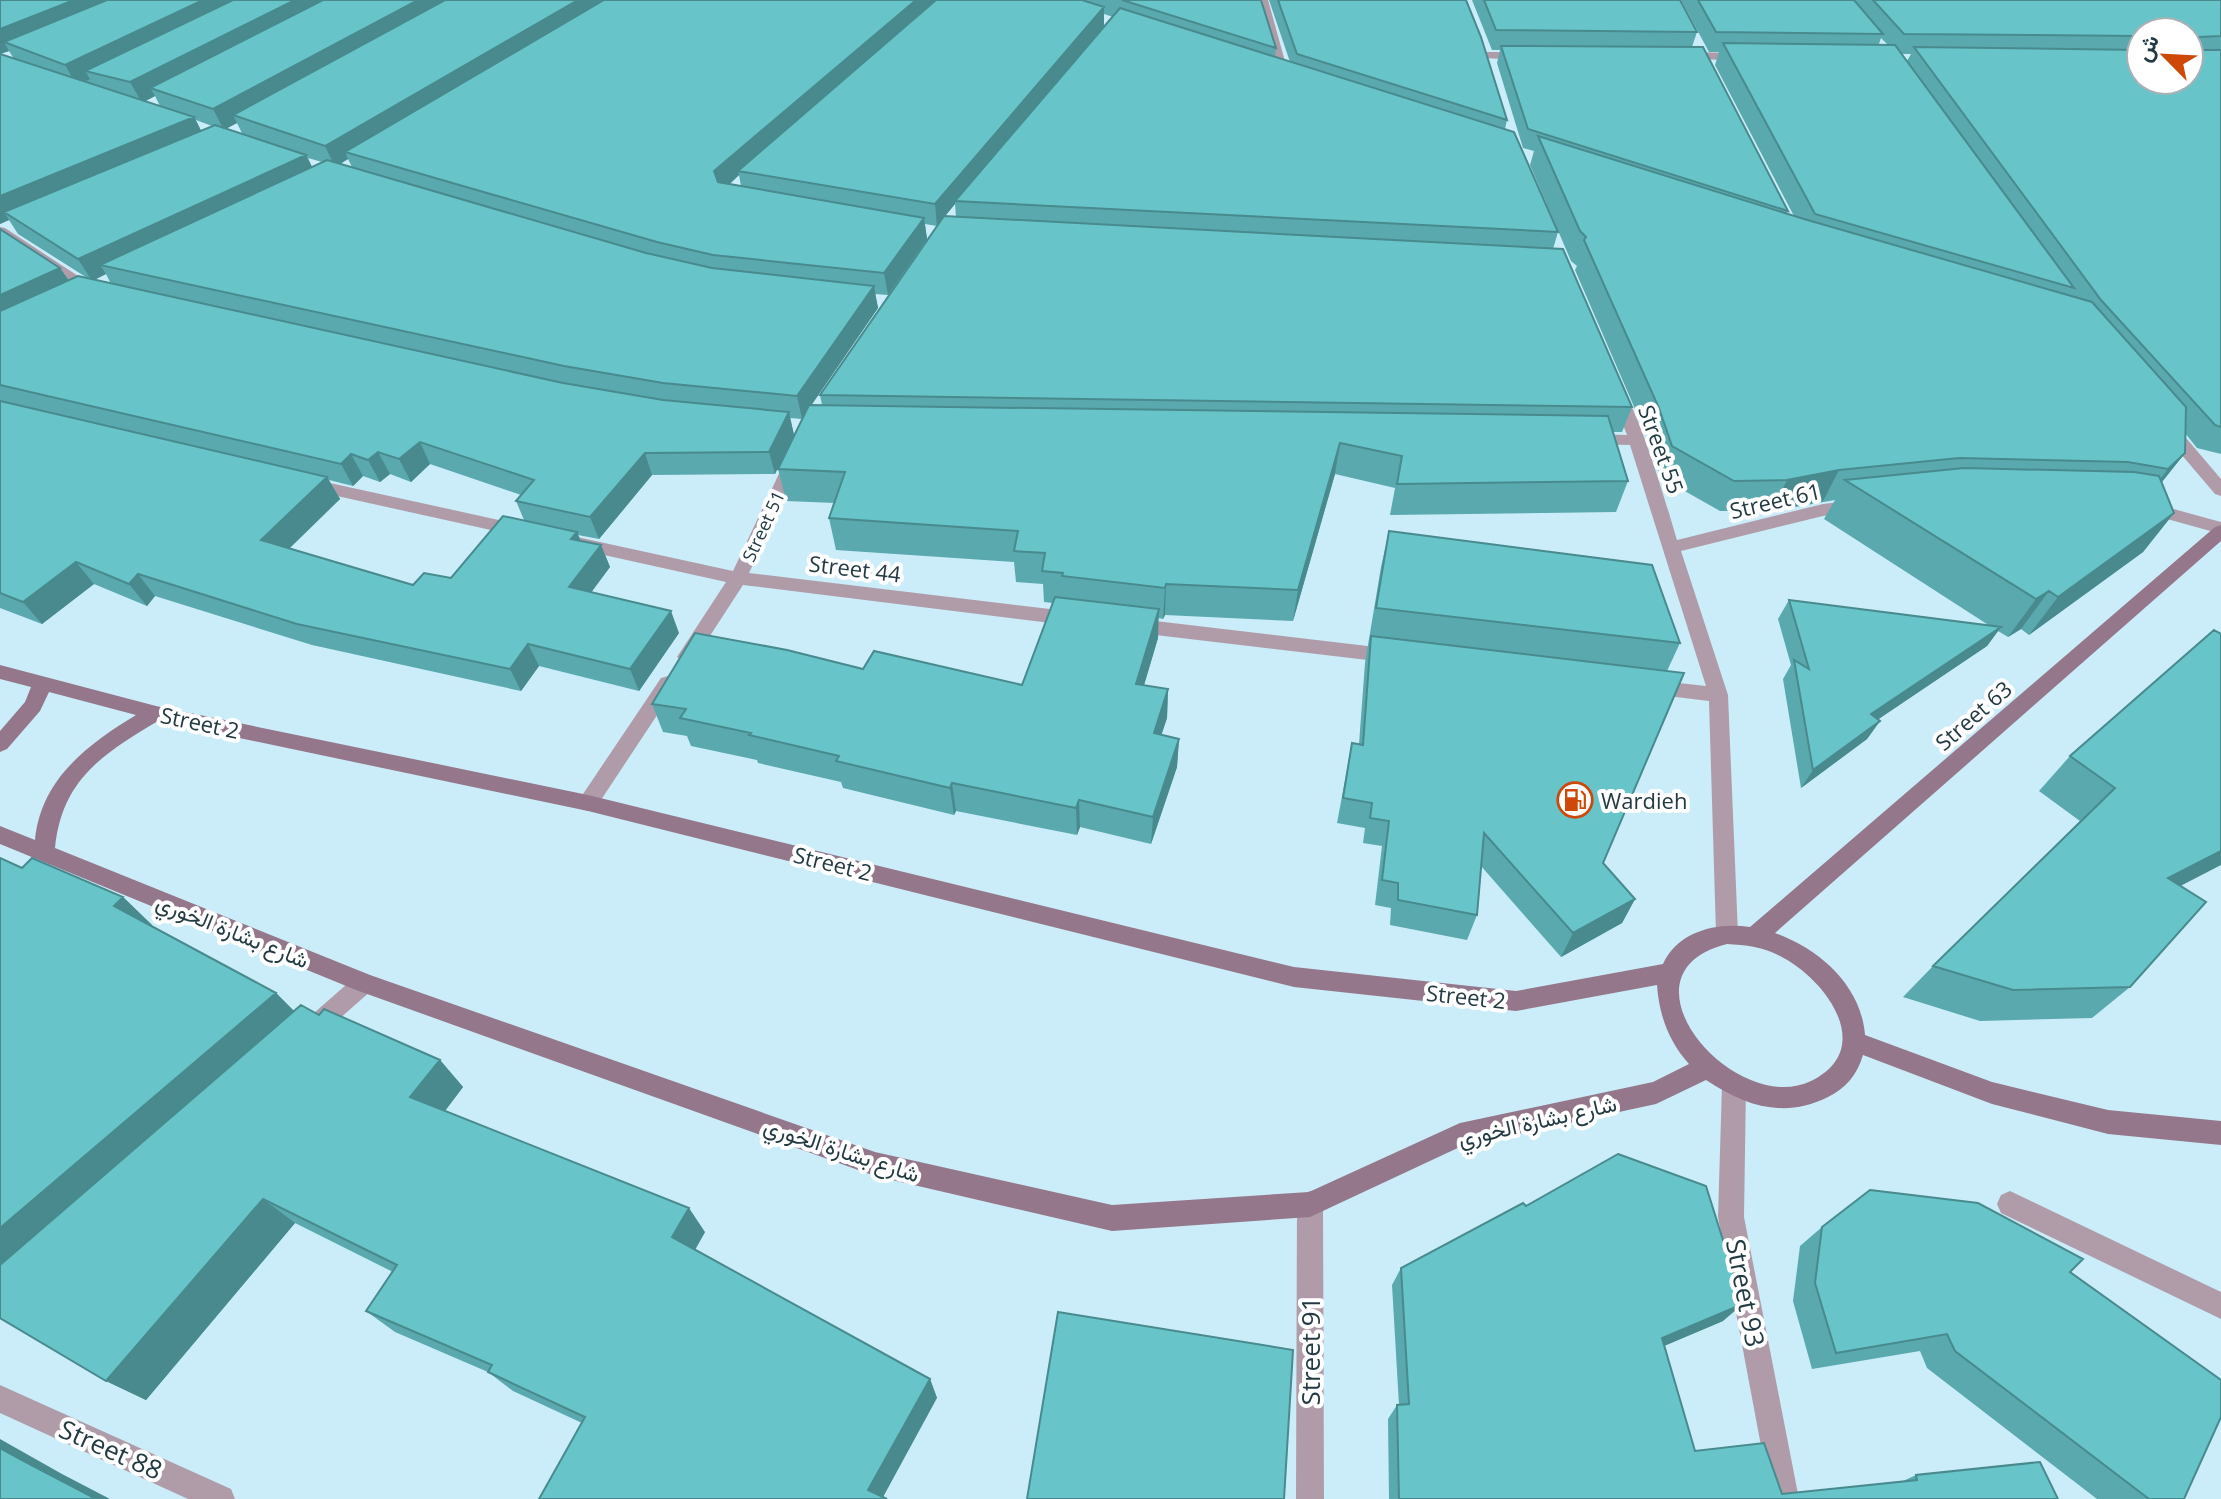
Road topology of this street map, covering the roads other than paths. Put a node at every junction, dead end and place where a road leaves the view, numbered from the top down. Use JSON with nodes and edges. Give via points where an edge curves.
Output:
{"nodes":[{"id":1,"x":1262,"y":0,"type":"edge"},
{"id":2,"x":1695,"y":42,"type":"edge"},
{"id":3,"x":1486,"y":56,"type":"edge"},
{"id":4,"x":1533,"y":56,"type":"edge"},
{"id":5,"x":1671,"y":56,"type":"edge"},
{"id":6,"x":1702,"y":56,"type":"junction"},
{"id":7,"x":1765,"y":57,"type":"edge"},
{"id":8,"x":1709,"y":69,"type":"edge"},
{"id":9,"x":1273,"y":76,"type":"edge"},
{"id":10,"x":1287,"y":80,"type":"junction"},
{"id":11,"x":1302,"y":85,"type":"edge"},
{"id":12,"x":5,"y":230,"type":"edge"},
{"id":13,"x":97,"y":292,"type":"edge"},
{"id":14,"x":1614,"y":382,"type":"edge"},
{"id":15,"x":2161,"y":420,"type":"edge"},
{"id":16,"x":1574,"y":439,"type":"edge"},
{"id":17,"x":1637,"y":440,"type":"junction"},
{"id":18,"x":802,"y":441,"type":"edge"},
{"id":19,"x":291,"y":480,"type":"edge"},
{"id":20,"x":2221,"y":490,"type":"edge"},
{"id":21,"x":1882,"y":504,"type":"edge"},
{"id":22,"x":2130,"y":505,"type":"edge"},
{"id":23,"x":2221,"y":529,"type":"edge"},
{"id":24,"x":1673,"y":547,"type":"junction"},
{"id":25,"x":738,"y":578,"type":"junction"},
{"id":26,"x":1417,"y":659,"type":"edge"},
{"id":27,"x":0,"y":672,"type":"edge"},
{"id":28,"x":43,"y":682,"type":"junction"},
{"id":29,"x":1639,"y":686,"type":"edge"},
{"id":30,"x":1718,"y":695,"type":"junction"},
{"id":31,"x":156,"y":713,"type":"junction"},
{"id":32,"x":0,"y":744,"type":"edge"},
{"id":33,"x":588,"y":803,"type":"junction"},
{"id":34,"x":3,"y":841,"type":"edge"},
{"id":35,"x":44,"y":854,"type":"junction"},
{"id":36,"x":1727,"y":934,"type":"junction"},
{"id":37,"x":1756,"y":936,"type":"junction"},
{"id":38,"x":1669,"y":973,"type":"junction"},
{"id":39,"x":364,"y":983,"type":"junction"},
{"id":40,"x":1856,"y":1042,"type":"junction"},
{"id":41,"x":294,"y":1046,"type":"edge"},
{"id":42,"x":1707,"y":1067,"type":"junction"},
{"id":43,"x":1734,"y":1085,"type":"junction"},
{"id":44,"x":2221,"y":1133,"type":"edge"},
{"id":45,"x":1310,"y":1204,"type":"junction"},
{"id":46,"x":2010,"y":1204,"type":"dead end"},
{"id":47,"x":2221,"y":1306,"type":"edge"},
{"id":48,"x":0,"y":1399,"type":"edge"},
{"id":49,"x":221,"y":1499,"type":"edge"},
{"id":50,"x":1310,"y":1499,"type":"edge"},
{"id":51,"x":1785,"y":1499,"type":"edge"}],
"edges":[{"from":1,"to":10,"type":"street"},
{"from":2,"to":6,"type":"street"},
{"from":3,"to":4,"type":"street"},
{"from":5,"to":6,"type":"street"},
{"from":6,"to":7,"type":"street"},
{"from":6,"to":8,"type":"street"},
{"from":9,"to":10,"type":"street"},
{"from":10,"to":11,"type":"street"},
{"from":12,"to":13,"type":"street"},
{"from":14,"to":17,"type":"street","name":"Street 55"},
{"from":15,"to":20,"type":"street"},
{"from":16,"to":17,"type":"street"},
{"from":17,"to":24,"type":"street","name":"Street 55"},
{"from":18,"to":25,"type":"street","name":"Street 51"},
{"from":19,"to":25,"type":"street","name":"Street 44"},
{"from":21,"to":24,"type":"street","name":"Street 61","via":[[1823,510]]},
{"from":22,"to":23,"type":"street"},
{"from":23,"to":37,"type":"main road","name":"Street 63"},
{"from":24,"to":30,"type":"street","name":"Street 55"},
{"from":25,"to":26,"type":"street","name":"Street 44"},
{"from":25,"to":33,"type":"street","name":"Street 51"},
{"from":27,"to":28,"type":"main road","name":"Street 2"},
{"from":28,"to":31,"type":"main road","name":"Street 2"},
{"from":28,"to":32,"type":"main road","via":[[33,706]]},
{"from":29,"to":30,"type":"street"},
{"from":30,"to":36,"type":"street","name":"Street 55"},
{"from":31,"to":33,"type":"main road","name":"Street 2"},
{"from":31,"to":35,"type":"main road","via":[[112,740],[68,781],[51,809]]},
{"from":33,"to":38,"type":"main road","name":"Street 2","via":[[1294,977],[1516,1001]]},
{"from":34,"to":35,"type":"main road","name":"شارع بشارة الخوري"},
{"from":35,"to":39,"type":"main road","name":"شارع بشارة الخوري"},
{"from":36,"to":37,"type":"main road"},
{"from":36,"to":38,"type":"main road","via":[[1682,954]]},
{"from":37,"to":40,"type":"main road","via":[[1793,951],[1826,976],[1849,1008]]},
{"from":38,"to":42,"type":"main road","via":[[1667,1003],[1680,1037]]},
{"from":39,"to":41,"type":"street"},
{"from":39,"to":45,"type":"main road","name":"شارع بشارة الخوري","via":[[875,1164],[981,1189],[1112,1218]]},
{"from":40,"to":43,"type":"main road","via":[[1849,1068],[1829,1087],[1802,1097],[1769,1097]]},
{"from":40,"to":44,"type":"main road","via":[[2006,1097],[2108,1122]]},
{"from":42,"to":43,"type":"main road"},
{"from":42,"to":45,"type":"main road","name":"شارع بشارة الخوري","via":[[1656,1093],[1460,1135]]},
{"from":43,"to":51,"type":"street","name":"Street 93","via":[[1731,1217]]},
{"from":45,"to":50,"type":"street","name":"Street 91"},
{"from":46,"to":47,"type":"street"},
{"from":48,"to":49,"type":"street","name":"Street 88"}]}
